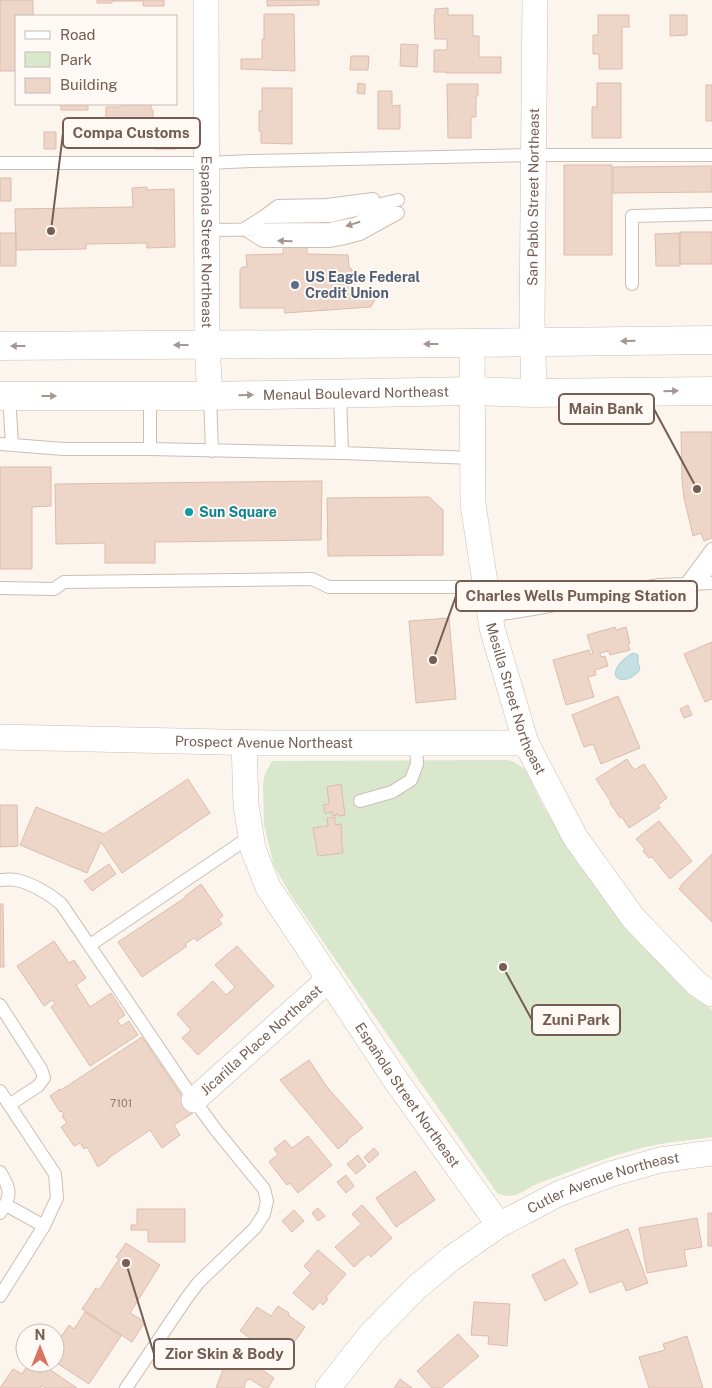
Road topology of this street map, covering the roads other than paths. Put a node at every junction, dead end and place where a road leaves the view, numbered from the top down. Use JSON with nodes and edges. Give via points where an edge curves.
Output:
{"nodes":[{"id":1,"x":206,"y":0,"type":"edge"},
{"id":2,"x":535,"y":0,"type":"edge"},
{"id":3,"x":533,"y":155,"type":"junction"},
{"id":4,"x":712,"y":155,"type":"edge"},
{"id":5,"x":0,"y":163,"type":"edge"},
{"id":6,"x":207,"y":163,"type":"junction"},
{"id":7,"x":712,"y":214,"type":"edge"},
{"id":8,"x":244,"y":229,"type":"junction"},
{"id":9,"x":207,"y":230,"type":"junction"},
{"id":10,"x":632,"y":284,"type":"dead end"},
{"id":11,"x":712,"y":340,"type":"edge"},
{"id":12,"x":532,"y":342,"type":"junction"},
{"id":13,"x":472,"y":343,"type":"junction"},
{"id":14,"x":207,"y":345,"type":"junction"},
{"id":15,"x":0,"y":346,"type":"edge"},
{"id":16,"x":472,"y":391,"type":"junction"},
{"id":17,"x":712,"y":391,"type":"edge"},
{"id":18,"x":534,"y":393,"type":"junction"},
{"id":19,"x":340,"y":394,"type":"junction"},
{"id":20,"x":5,"y":396,"type":"edge"},
{"id":21,"x":150,"y":396,"type":"junction"},
{"id":22,"x":210,"y":396,"type":"junction"},
{"id":23,"x":6,"y":444,"type":"edge"},
{"id":24,"x":150,"y":449,"type":"junction"},
{"id":25,"x":212,"y":450,"type":"junction"},
{"id":26,"x":342,"y":453,"type":"junction"},
{"id":27,"x":473,"y":458,"type":"junction"},
{"id":28,"x":712,"y":549,"type":"edge"},
{"id":29,"x":712,"y":565,"type":"edge"},
{"id":30,"x":712,"y":582,"type":"edge"},
{"id":31,"x":692,"y":584,"type":"junction"},
{"id":32,"x":0,"y":588,"type":"edge"},
{"id":33,"x":486,"y":588,"type":"junction"},
{"id":34,"x":490,"y":616,"type":"junction"},
{"id":35,"x":0,"y":737,"type":"edge"},
{"id":36,"x":244,"y":742,"type":"junction"},
{"id":37,"x":416,"y":743,"type":"junction"},
{"id":38,"x":526,"y":743,"type":"junction"},
{"id":39,"x":360,"y":801,"type":"dead end"},
{"id":40,"x":251,"y":836,"type":"junction"},
{"id":41,"x":0,"y":880,"type":"edge"},
{"id":42,"x":90,"y":945,"type":"junction"},
{"id":43,"x":329,"y":979,"type":"junction"},
{"id":44,"x":712,"y":994,"type":"edge"},
{"id":45,"x":0,"y":1005,"type":"edge"},
{"id":46,"x":0,"y":1091,"type":"edge"},
{"id":47,"x":194,"y":1100,"type":"junction"},
{"id":48,"x":9,"y":1105,"type":"junction"},
{"id":49,"x":712,"y":1153,"type":"edge"},
{"id":50,"x":0,"y":1172,"type":"edge"},
{"id":51,"x":3,"y":1209,"type":"edge"},
{"id":52,"x":499,"y":1225,"type":"junction"},
{"id":53,"x":44,"y":1226,"type":"junction"},
{"id":54,"x":0,"y":1296,"type":"edge"},
{"id":55,"x":126,"y":1388,"type":"edge"},
{"id":56,"x":328,"y":1388,"type":"edge"}],
"edges":[{"from":1,"to":6,"type":"street","name":"Española Street Northeast"},
{"from":2,"to":3,"type":"street","name":"San Pablo Street Northeast"},
{"from":3,"to":4,"type":"lane"},
{"from":3,"to":6,"type":"lane"},
{"from":3,"to":12,"type":"street","name":"San Pablo Street Northeast"},
{"from":5,"to":6,"type":"lane"},
{"from":6,"to":9,"type":"street","name":"Española Street Northeast"},
{"from":7,"to":10,"type":"lane","via":[[632,216]]},
{"from":8,"to":8,"type":"lane","one_way":true,"via":[[263,217],[331,216],[398,203],[360,234],[329,241],[263,241]]},
{"from":8,"to":9,"type":"lane"},
{"from":9,"to":14,"type":"street","name":"Española Street Northeast"},
{"from":11,"to":12,"type":"main road","one_way":true},
{"from":12,"to":13,"type":"main road"},
{"from":12,"to":18,"type":"street","name":"San Pablo Street Northeast"},
{"from":13,"to":14,"type":"main road","one_way":true},
{"from":13,"to":16,"type":"street","name":"Mesilla Street Northeast"},
{"from":14,"to":15,"type":"main road","one_way":true},
{"from":14,"to":22,"type":"street","name":"Española Street Northeast"},
{"from":16,"to":18,"type":"main road","name":"Menaul Boulevard Northeast"},
{"from":16,"to":19,"type":"main road","name":"Menaul Boulevard Northeast"},
{"from":16,"to":27,"type":"street","name":"Mesilla Street Northeast"},
{"from":18,"to":17,"type":"main road","name":"Menaul Boulevard Northeast","one_way":true},
{"from":22,"to":19,"type":"main road","name":"Menaul Boulevard Northeast","one_way":true},
{"from":19,"to":26,"type":"lane"},
{"from":20,"to":21,"type":"main road","name":"Menaul Boulevard Northeast","one_way":true},
{"from":20,"to":23,"type":"lane"},
{"from":21,"to":22,"type":"main road","name":"Menaul Boulevard Northeast"},
{"from":21,"to":24,"type":"lane"},
{"from":22,"to":25,"type":"lane"},
{"from":23,"to":24,"type":"lane","via":[[64,449]]},
{"from":24,"to":25,"type":"lane"},
{"from":25,"to":26,"type":"lane"},
{"from":26,"to":27,"type":"lane"},
{"from":27,"to":33,"type":"street","name":"Mesilla Street Northeast","via":[[473,504]]},
{"from":28,"to":31,"type":"lane"},
{"from":29,"to":31,"type":"lane"},
{"from":30,"to":31,"type":"lane"},
{"from":31,"to":34,"type":"lane","via":[[659,585]]},
{"from":32,"to":33,"type":"lane","via":[[54,589],[64,582],[312,580],[329,588]]},
{"from":33,"to":34,"type":"street","name":"Mesilla Street Northeast"},
{"from":34,"to":38,"type":"street","name":"Mesilla Street Northeast"},
{"from":35,"to":36,"type":"street","name":"Prospect Avenue Northeast"},
{"from":36,"to":37,"type":"street","name":"Prospect Avenue Northeast"},
{"from":36,"to":40,"type":"street","name":"Española Street Northeast","via":[[246,805]]},
{"from":37,"to":38,"type":"street","name":"Prospect Avenue Northeast"},
{"from":37,"to":39,"type":"lane","via":[[417,764],[411,780],[392,792]]},
{"from":38,"to":44,"type":"street","name":"Mesilla Street Northeast","via":[[575,837],[634,920],[697,984]]},
{"from":40,"to":42,"type":"lane"},
{"from":40,"to":43,"type":"street","name":"Española Street Northeast","via":[[268,887]]},
{"from":41,"to":42,"type":"lane","via":[[28,884],[56,898]]},
{"from":42,"to":47,"type":"lane"},
{"from":43,"to":47,"type":"street","name":"Jicarilla Place Northeast"},
{"from":43,"to":52,"type":"street","name":"Española Street Northeast","via":[[397,1082]]},
{"from":45,"to":48,"type":"lane","via":[[44,1078],[38,1086]]},
{"from":46,"to":48,"type":"lane"},
{"from":47,"to":55,"type":"lane","via":[[264,1189],[267,1201],[264,1214],[255,1228],[198,1283]]},
{"from":48,"to":53,"type":"lane","via":[[55,1174],[57,1198]]},
{"from":49,"to":52,"type":"street","name":"Cutler Avenue Northeast","via":[[660,1160],[611,1174],[558,1194]]},
{"from":50,"to":51,"type":"lane","via":[[10,1194]]},
{"from":51,"to":53,"type":"lane"},
{"from":52,"to":56,"type":"street","via":[[417,1287],[370,1335]]},
{"from":53,"to":54,"type":"lane"}]}
